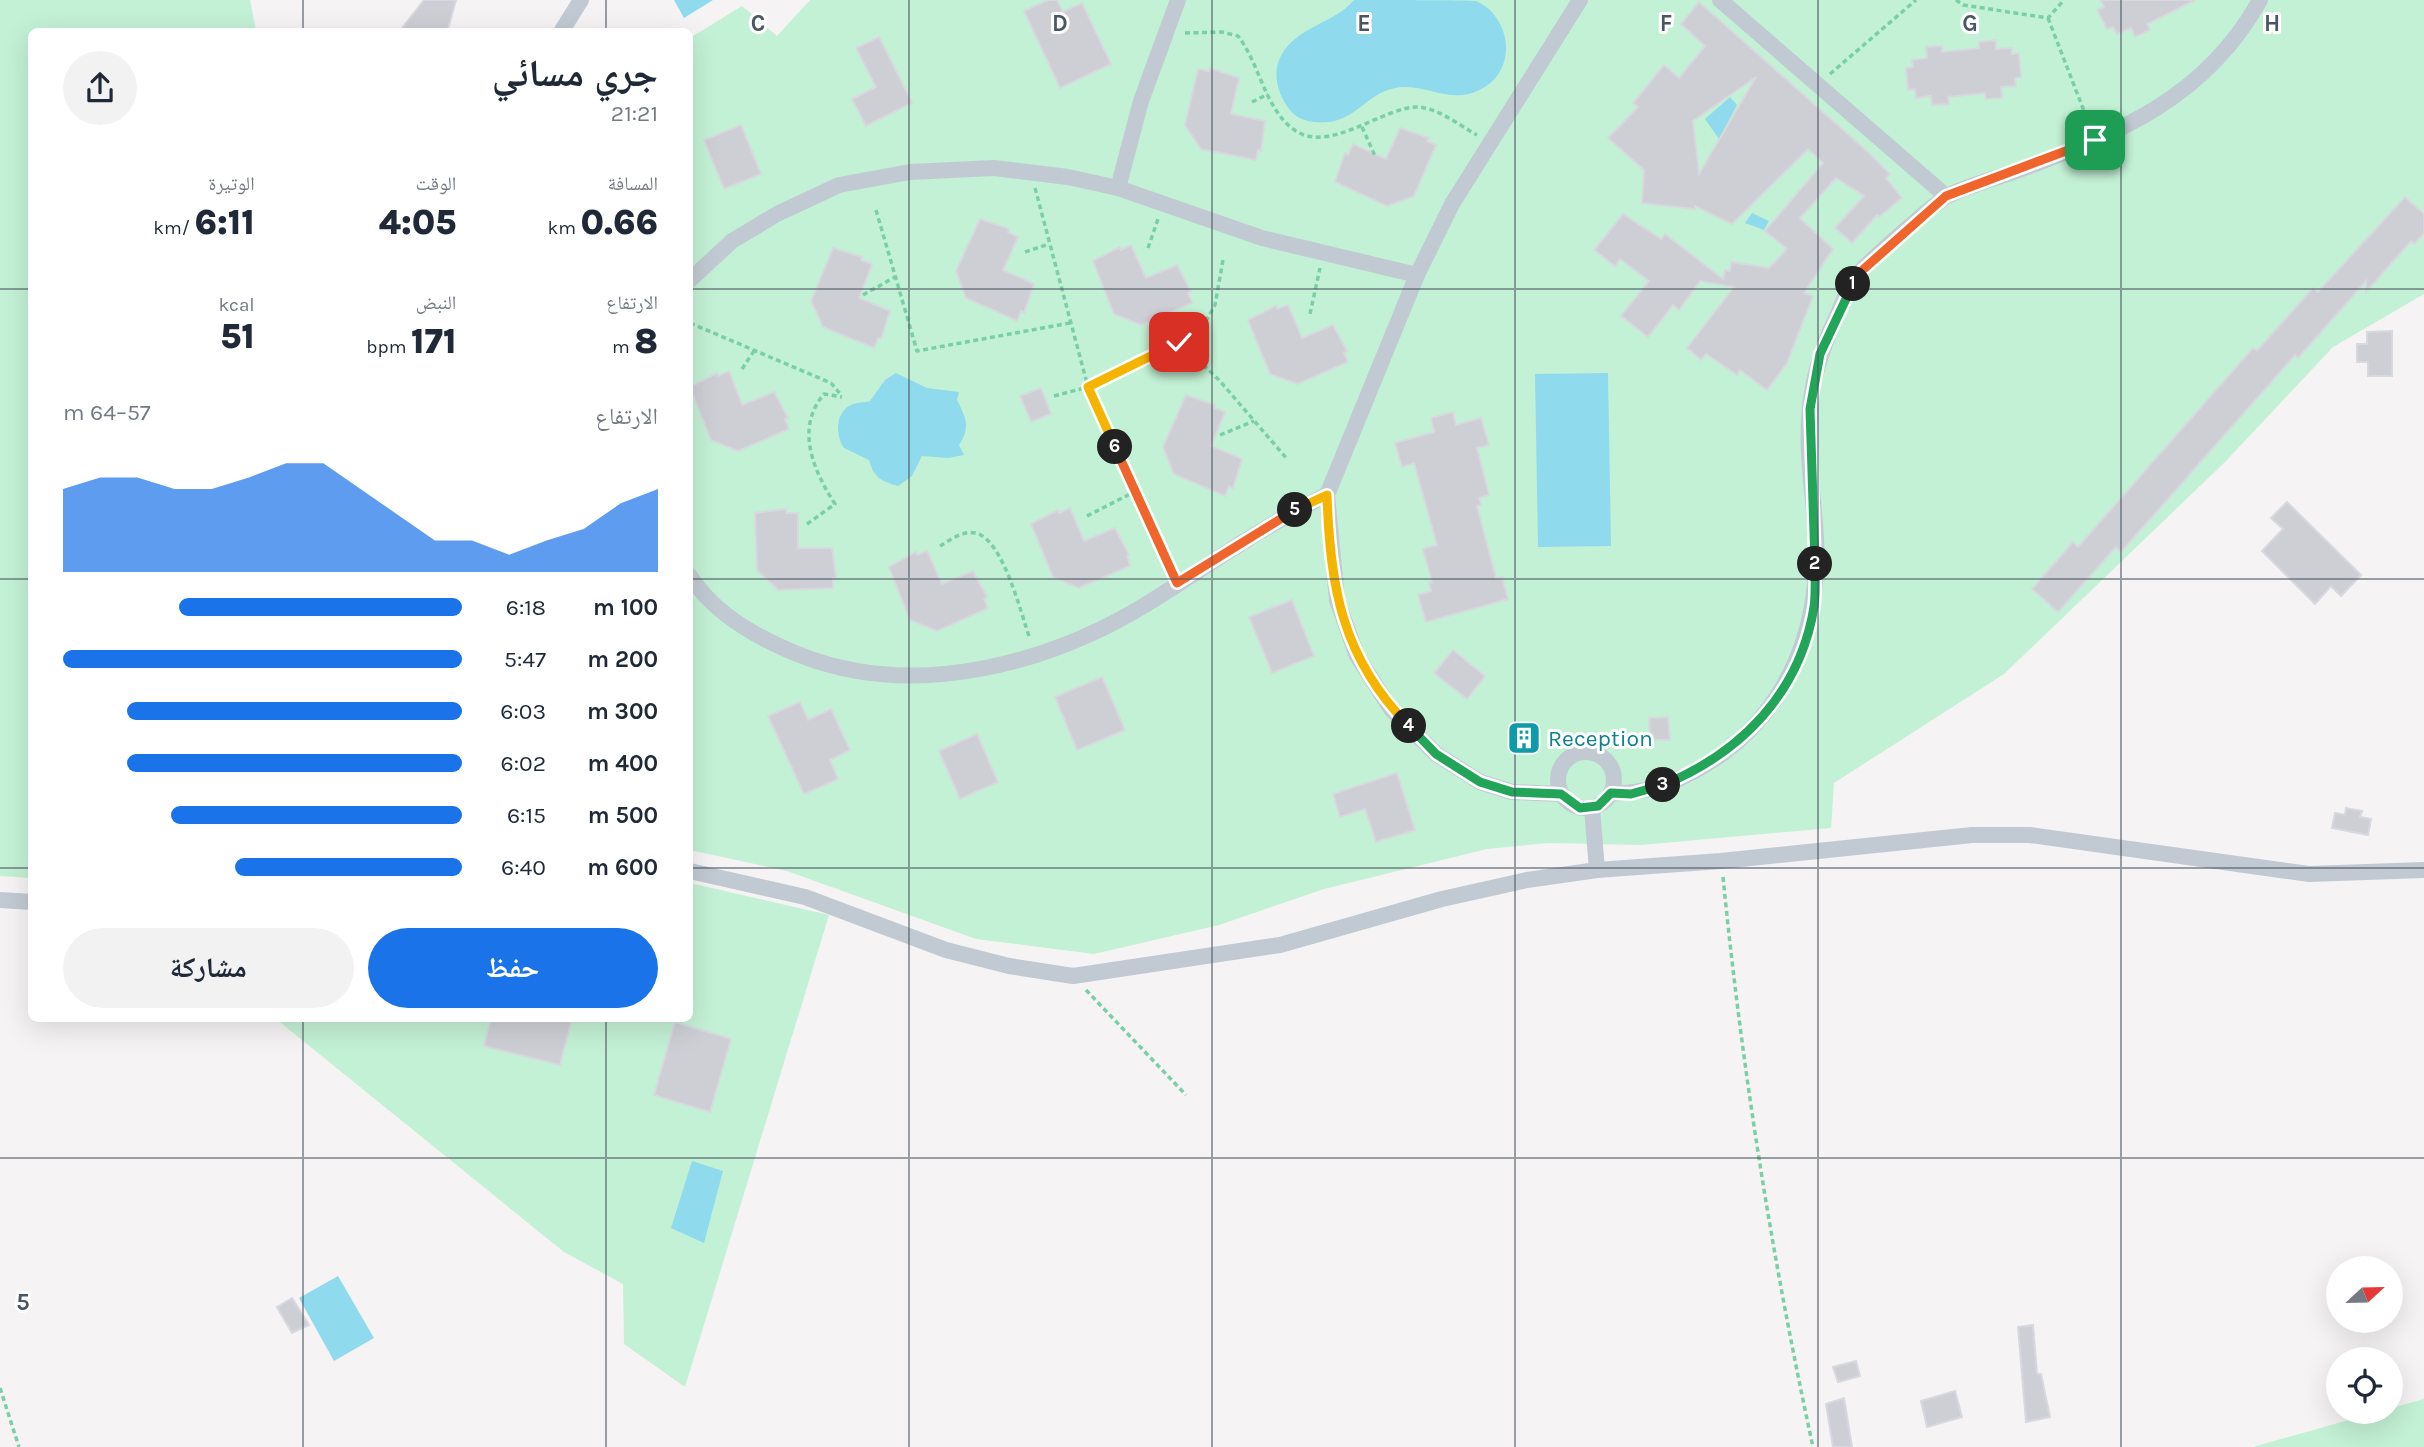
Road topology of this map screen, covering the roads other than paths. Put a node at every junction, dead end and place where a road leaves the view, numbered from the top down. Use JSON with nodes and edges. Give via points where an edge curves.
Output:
{"nodes":[{"id":1,"x":580,"y":0,"type":"edge"},
{"id":2,"x":1178,"y":0,"type":"edge"},
{"id":3,"x":1580,"y":0,"type":"edge"},
{"id":4,"x":1720,"y":0,"type":"edge"},
{"id":5,"x":2260,"y":0,"type":"edge"},
{"id":6,"x":563,"y":28,"type":"edge"},
{"id":7,"x":1118,"y":188,"type":"junction"},
{"id":8,"x":1946,"y":196,"type":"junction"},
{"id":9,"x":1417,"y":275,"type":"junction"},
{"id":10,"x":693,"y":277,"type":"edge"},
{"id":11,"x":1327,"y":495,"type":"junction"},
{"id":12,"x":693,"y":579,"type":"edge"},
{"id":13,"x":1611,"y":793,"type":"junction"},
{"id":14,"x":1561,"y":794,"type":"junction"},
{"id":15,"x":1592,"y":808,"type":"junction"},
{"id":16,"x":1597,"y":870,"type":"junction"},
{"id":17,"x":2424,"y":870,"type":"edge"},
{"id":18,"x":693,"y":872,"type":"edge"},
{"id":19,"x":0,"y":900,"type":"edge"},
{"id":20,"x":28,"y":902,"type":"edge"}],
"edges":[{"from":1,"to":6,"type":"street"},
{"from":2,"to":7,"type":"street","via":[[1140,101]]},
{"from":3,"to":9,"type":"street","via":[[1452,204]]},
{"from":4,"to":8,"type":"street"},
{"from":5,"to":8,"type":"street","via":[[2245,28],[2199,79],[2141,120]]},
{"from":7,"to":9,"type":"street","via":[[1262,237]]},
{"from":7,"to":10,"type":"street","via":[[994,168],[910,172],[839,185],[776,214],[732,242]]},
{"from":8,"to":13,"type":"street","via":[[1857,275],[1820,354],[1810,409],[1814,607],[1800,653],[1778,699],[1742,740],[1698,771],[1631,794]]},
{"from":9,"to":11,"type":"street"},
{"from":11,"to":12,"type":"street","via":[[1266,525],[1150,602],[1102,627],[1037,657],[982,669],[917,676],[836,668],[772,644],[737,624]]},
{"from":11,"to":14,"type":"street","via":[[1337,600],[1357,656],[1391,709],[1436,754],[1480,782],[1512,792]]},
{"from":13,"to":14,"type":"street","via":[[1612,770],[1606,761],[1585,752],[1565,761],[1558,783]]},
{"from":13,"to":15,"type":"street"},
{"from":14,"to":15,"type":"street","via":[[1580,808]]},
{"from":15,"to":16,"type":"street"},
{"from":16,"to":17,"type":"street","via":[[1972,835],[2018,835],[2309,874]]},
{"from":16,"to":18,"type":"street","via":[[1442,899],[1280,945],[1073,976],[946,950],[805,897]]},
{"from":19,"to":20,"type":"street"}]}
